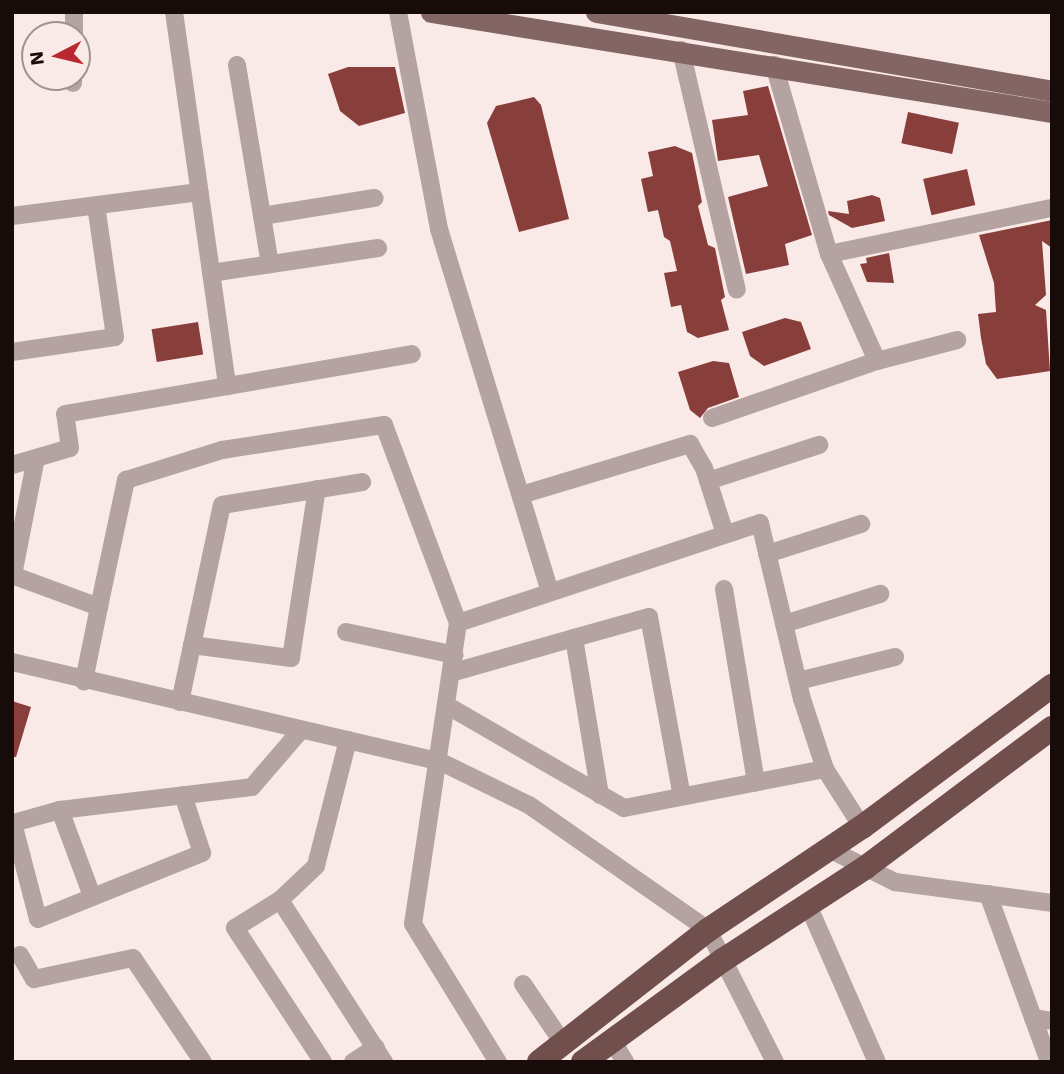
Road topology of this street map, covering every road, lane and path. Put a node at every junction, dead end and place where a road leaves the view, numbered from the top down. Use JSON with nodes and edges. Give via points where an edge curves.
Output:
{"nodes":[{"id":1,"x":174,"y":12,"type":"edge"},
{"id":2,"x":398,"y":12,"type":"edge"},
{"id":3,"x":431,"y":12,"type":"edge"},
{"id":4,"x":596,"y":12,"type":"edge"},
{"id":5,"x":681,"y":50,"type":"junction"},
{"id":6,"x":237,"y":65,"type":"dead end"},
{"id":7,"x":774,"y":65,"type":"junction"},
{"id":8,"x":1052,"y":91,"type":"edge"},
{"id":9,"x":1052,"y":112,"type":"edge"},
{"id":10,"x":199,"y":192,"type":"junction"},
{"id":11,"x":375,"y":198,"type":"dead end"},
{"id":12,"x":96,"y":205,"type":"junction"},
{"id":13,"x":1052,"y":208,"type":"edge"},
{"id":14,"x":12,"y":216,"type":"edge"},
{"id":15,"x":262,"y":216,"type":"junction"},
{"id":16,"x":378,"y":248,"type":"dead end"},
{"id":17,"x":829,"y":254,"type":"junction"},
{"id":18,"x":270,"y":264,"type":"junction"},
{"id":19,"x":211,"y":273,"type":"junction"},
{"id":20,"x":737,"y":290,"type":"dead end"},
{"id":21,"x":957,"y":340,"type":"dead end"},
{"id":22,"x":12,"y":352,"type":"edge"},
{"id":23,"x":412,"y":354,"type":"dead end"},
{"id":24,"x":877,"y":361,"type":"junction"},
{"id":25,"x":227,"y":386,"type":"junction"},
{"id":26,"x":712,"y":418,"type":"dead end"},
{"id":27,"x":819,"y":444,"type":"dead end"},
{"id":28,"x":36,"y":458,"type":"junction"},
{"id":29,"x":12,"y":465,"type":"edge"},
{"id":30,"x":708,"y":481,"type":"junction"},
{"id":31,"x":362,"y":482,"type":"dead end"},
{"id":32,"x":317,"y":489,"type":"junction"},
{"id":33,"x":521,"y":495,"type":"junction"},
{"id":34,"x":861,"y":524,"type":"dead end"},
{"id":35,"x":725,"y":534,"type":"junction"},
{"id":36,"x":768,"y":554,"type":"junction"},
{"id":37,"x":13,"y":575,"type":"edge"},
{"id":38,"x":723,"y":589,"type":"dead end"},
{"id":39,"x":550,"y":591,"type":"junction"},
{"id":40,"x":880,"y":594,"type":"dead end"},
{"id":41,"x":99,"y":607,"type":"junction"},
{"id":42,"x":458,"y":623,"type":"junction"},
{"id":43,"x":784,"y":624,"type":"junction"},
{"id":44,"x":346,"y":632,"type":"dead end"},
{"id":45,"x":574,"y":638,"type":"junction"},
{"id":46,"x":192,"y":645,"type":"junction"},
{"id":47,"x":895,"y":657,"type":"dead end"},
{"id":48,"x":12,"y":662,"type":"edge"},
{"id":49,"x":455,"y":663,"type":"junction"},
{"id":50,"x":84,"y":681,"type":"junction"},
{"id":51,"x":797,"y":681,"type":"junction"},
{"id":52,"x":1052,"y":686,"type":"edge"},
{"id":53,"x":180,"y":702,"type":"junction"},
{"id":54,"x":448,"y":706,"type":"junction"},
{"id":55,"x":1052,"y":728,"type":"edge"},
{"id":56,"x":302,"y":730,"type":"junction"},
{"id":57,"x":348,"y":740,"type":"junction"},
{"id":58,"x":439,"y":761,"type":"junction"},
{"id":59,"x":825,"y":769,"type":"junction"},
{"id":60,"x":756,"y":782,"type":"junction"},
{"id":61,"x":600,"y":794,"type":"junction"},
{"id":62,"x":183,"y":795,"type":"junction"},
{"id":63,"x":682,"y":796,"type":"junction"},
{"id":64,"x":60,"y":810,"type":"junction"},
{"id":65,"x":862,"y":827,"type":"junction"},
{"id":66,"x":14,"y":834,"type":"edge"},
{"id":67,"x":829,"y":849,"type":"junction"},
{"id":68,"x":866,"y":867,"type":"junction"},
{"id":69,"x":31,"y":890,"type":"junction"},
{"id":70,"x":12,"y":894,"type":"edge"},
{"id":71,"x":988,"y":894,"type":"junction"},
{"id":72,"x":92,"y":896,"type":"junction"},
{"id":73,"x":279,"y":900,"type":"junction"},
{"id":74,"x":1052,"y":903,"type":"edge"},
{"id":75,"x":808,"y":905,"type":"junction"},
{"id":76,"x":708,"y":930,"type":"junction"},
{"id":77,"x":20,"y":955,"type":"dead end"},
{"id":78,"x":723,"y":960,"type":"junction"},
{"id":79,"x":523,"y":984,"type":"dead end"},
{"id":80,"x":1033,"y":1018,"type":"junction"},
{"id":81,"x":1052,"y":1021,"type":"edge"},
{"id":82,"x":612,"y":1040,"type":"junction"},
{"id":83,"x":563,"y":1043,"type":"junction"},
{"id":84,"x":380,"y":1054,"type":"edge"},
{"id":85,"x":204,"y":1062,"type":"edge"},
{"id":86,"x":323,"y":1062,"type":"edge"},
{"id":87,"x":353,"y":1062,"type":"edge"},
{"id":88,"x":498,"y":1062,"type":"edge"},
{"id":89,"x":539,"y":1062,"type":"edge"},
{"id":90,"x":583,"y":1062,"type":"edge"},
{"id":91,"x":625,"y":1062,"type":"edge"},
{"id":92,"x":775,"y":1062,"type":"edge"},
{"id":93,"x":877,"y":1062,"type":"edge"},
{"id":94,"x":1049,"y":1062,"type":"edge"}],
"edges":[{"from":1,"to":10,"type":"street"},
{"from":2,"to":33,"type":"street","via":[[439,229]]},
{"from":3,"to":5,"type":"main road"},
{"from":4,"to":8,"type":"main road"},
{"from":5,"to":7,"type":"main road"},
{"from":5,"to":20,"type":"street"},
{"from":6,"to":15,"type":"street"},
{"from":7,"to":9,"type":"main road"},
{"from":7,"to":17,"type":"street"},
{"from":10,"to":12,"type":"street"},
{"from":10,"to":19,"type":"street"},
{"from":11,"to":15,"type":"street"},
{"from":12,"to":14,"type":"street"},
{"from":12,"to":22,"type":"street","via":[[115,337]]},
{"from":13,"to":17,"type":"street"},
{"from":15,"to":18,"type":"street"},
{"from":16,"to":18,"type":"street"},
{"from":17,"to":24,"type":"street"},
{"from":18,"to":19,"type":"street"},
{"from":19,"to":25,"type":"street"},
{"from":21,"to":24,"type":"street"},
{"from":23,"to":25,"type":"street"},
{"from":24,"to":26,"type":"street"},
{"from":25,"to":28,"type":"street","via":[[65,414],[70,448]]},
{"from":27,"to":30,"type":"street"},
{"from":28,"to":29,"type":"street"},
{"from":28,"to":37,"type":"street"},
{"from":30,"to":33,"type":"street","via":[[690,444]]},
{"from":30,"to":35,"type":"street"},
{"from":31,"to":32,"type":"street"},
{"from":32,"to":46,"type":"street","via":[[222,505]]},
{"from":32,"to":46,"type":"street","via":[[291,658]]},
{"from":33,"to":39,"type":"street"},
{"from":34,"to":36,"type":"street"},
{"from":35,"to":36,"type":"street","via":[[760,523]]},
{"from":35,"to":39,"type":"street"},
{"from":36,"to":43,"type":"street"},
{"from":37,"to":41,"type":"street"},
{"from":38,"to":60,"type":"street"},
{"from":39,"to":42,"type":"street"},
{"from":40,"to":43,"type":"street"},
{"from":41,"to":42,"type":"street","via":[[126,480],[222,450],[384,425]]},
{"from":41,"to":50,"type":"street"},
{"from":42,"to":49,"type":"street"},
{"from":43,"to":51,"type":"street"},
{"from":44,"to":49,"type":"street"},
{"from":45,"to":49,"type":"street"},
{"from":45,"to":61,"type":"street"},
{"from":45,"to":63,"type":"street","via":[[649,617]]},
{"from":46,"to":53,"type":"street"},
{"from":47,"to":51,"type":"street"},
{"from":48,"to":50,"type":"street"},
{"from":49,"to":54,"type":"street"},
{"from":50,"to":53,"type":"street"},
{"from":51,"to":59,"type":"street"},
{"from":52,"to":65,"type":"highway"},
{"from":53,"to":56,"type":"street"},
{"from":54,"to":58,"type":"street"},
{"from":54,"to":61,"type":"street"},
{"from":55,"to":68,"type":"highway"},
{"from":56,"to":57,"type":"street"},
{"from":56,"to":62,"type":"street","via":[[251,787]]},
{"from":57,"to":58,"type":"street"},
{"from":57,"to":73,"type":"street","via":[[316,866]]},
{"from":58,"to":76,"type":"street","via":[[529,805]]},
{"from":58,"to":88,"type":"street","via":[[413,924]]},
{"from":59,"to":60,"type":"street"},
{"from":59,"to":65,"type":"street"},
{"from":60,"to":63,"type":"street"},
{"from":61,"to":63,"type":"street","via":[[624,808]]},
{"from":62,"to":64,"type":"street"},
{"from":62,"to":72,"type":"street","via":[[202,853]]},
{"from":64,"to":66,"type":"street","via":[[13,823]]},
{"from":64,"to":72,"type":"street"},
{"from":65,"to":67,"type":"highway"},
{"from":66,"to":69,"type":"street"},
{"from":67,"to":68,"type":"street"},
{"from":67,"to":76,"type":"highway"},
{"from":68,"to":71,"type":"street","via":[[895,882]]},
{"from":68,"to":75,"type":"highway"},
{"from":69,"to":70,"type":"street"},
{"from":69,"to":72,"type":"street","via":[[38,919]]},
{"from":71,"to":74,"type":"street"},
{"from":71,"to":80,"type":"street"},
{"from":73,"to":84,"type":"street"},
{"from":73,"to":86,"type":"street","via":[[235,928]]},
{"from":75,"to":78,"type":"highway"},
{"from":75,"to":93,"type":"street"},
{"from":76,"to":78,"type":"street"},
{"from":76,"to":83,"type":"highway"},
{"from":77,"to":85,"type":"street","via":[[34,979],[133,958]]},
{"from":78,"to":82,"type":"highway"},
{"from":78,"to":92,"type":"street"},
{"from":79,"to":83,"type":"street"},
{"from":80,"to":81,"type":"street"},
{"from":80,"to":94,"type":"street"},
{"from":82,"to":90,"type":"highway"},
{"from":82,"to":91,"type":"street"},
{"from":83,"to":89,"type":"highway"},
{"from":84,"to":87,"type":"street"}]}
